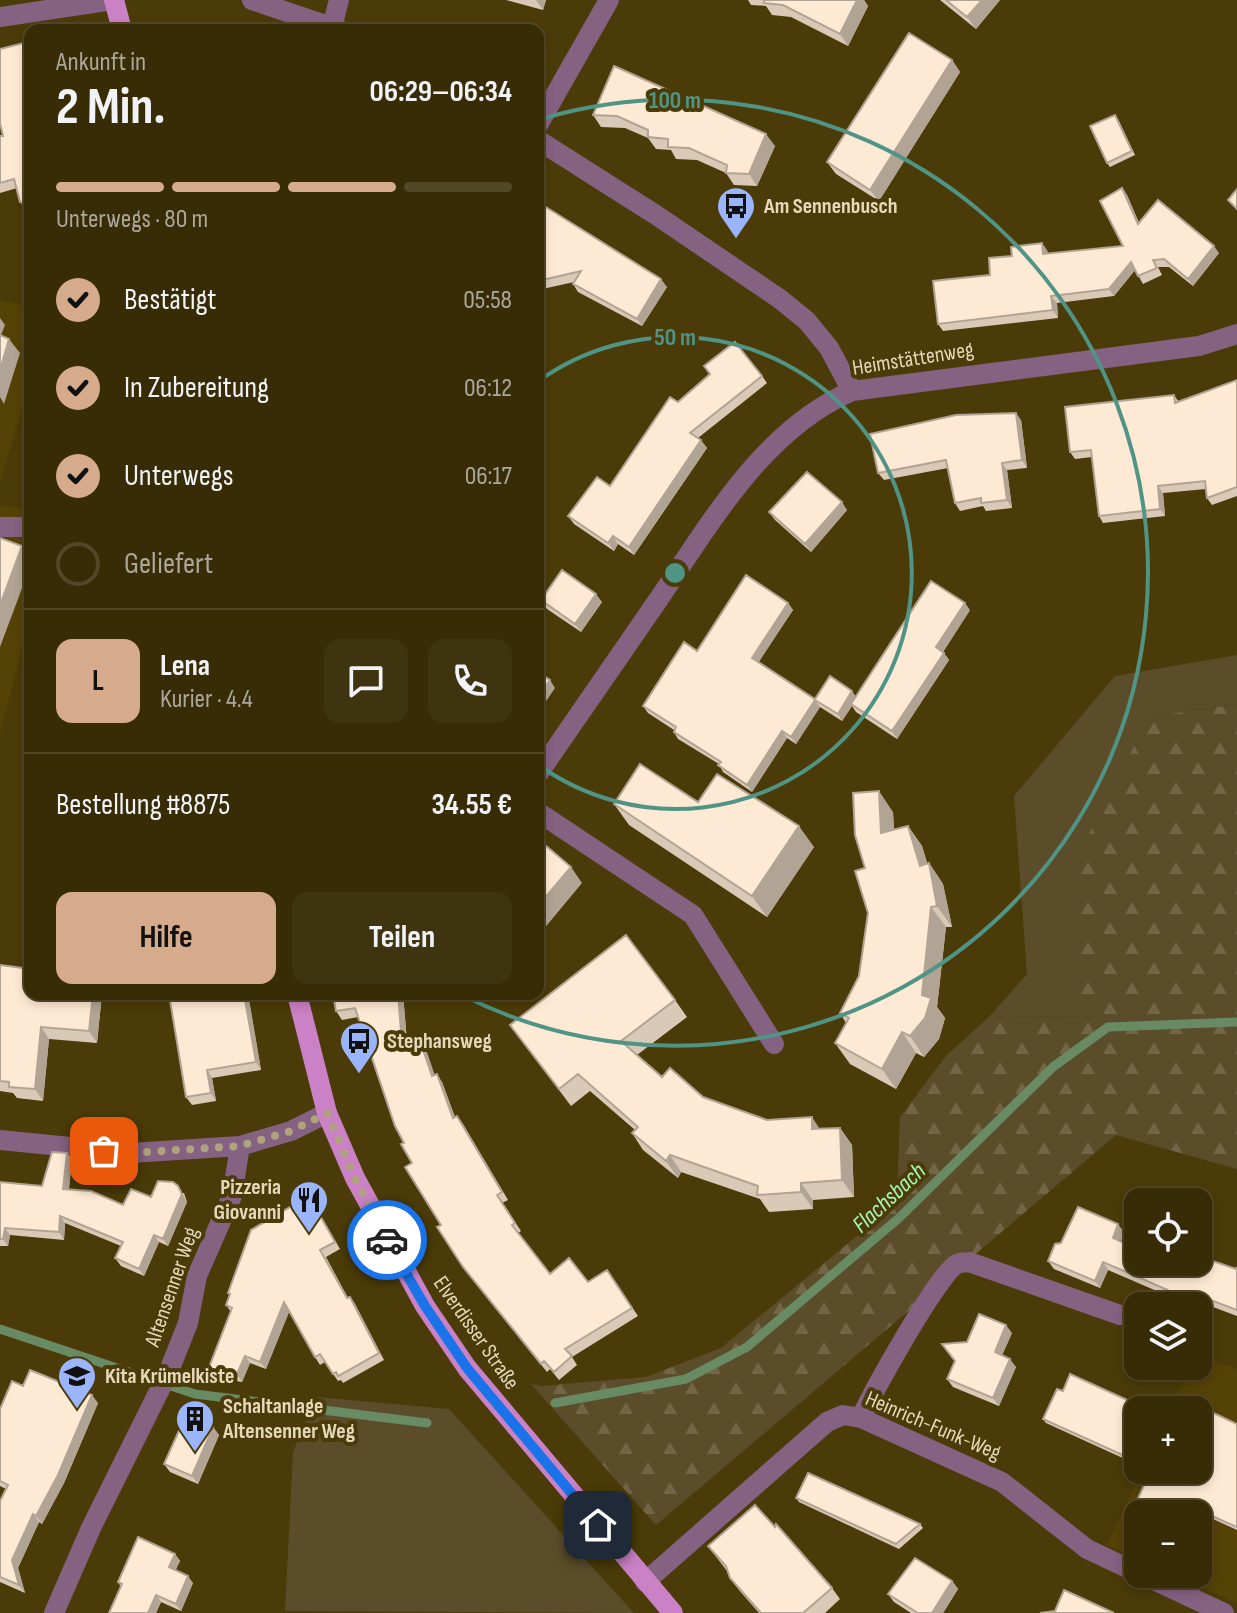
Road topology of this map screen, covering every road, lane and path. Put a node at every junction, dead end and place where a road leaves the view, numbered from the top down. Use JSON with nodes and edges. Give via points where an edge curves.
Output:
{"nodes":[{"id":1,"x":114,"y":0,"type":"edge"},
{"id":2,"x":252,"y":0,"type":"edge"},
{"id":3,"x":339,"y":0,"type":"edge"},
{"id":4,"x":609,"y":0,"type":"edge"},
{"id":5,"x":0,"y":17,"type":"edge"},
{"id":6,"x":120,"y":24,"type":"edge"},
{"id":7,"x":324,"y":24,"type":"edge"},
{"id":8,"x":336,"y":24,"type":"edge"},
{"id":9,"x":544,"y":114,"type":"edge"},
{"id":10,"x":544,"y":144,"type":"edge"},
{"id":11,"x":1237,"y":334,"type":"edge"},
{"id":12,"x":852,"y":391,"type":"junction"},
{"id":13,"x":2,"y":527,"type":"dead end"},
{"id":14,"x":24,"y":527,"type":"edge"},
{"id":15,"x":544,"y":765,"type":"edge"},
{"id":16,"x":544,"y":816,"type":"edge"},
{"id":17,"x":299,"y":1000,"type":"edge"},
{"id":18,"x":774,"y":1044,"type":"dead end"},
{"id":19,"x":327,"y":1113,"type":"junction"},
{"id":20,"x":0,"y":1140,"type":"edge"},
{"id":21,"x":240,"y":1146,"type":"junction"},
{"id":22,"x":1120,"y":1315,"type":"dead end"},
{"id":23,"x":861,"y":1418,"type":"junction"},
{"id":24,"x":1124,"y":1566,"type":"edge"},
{"id":25,"x":645,"y":1582,"type":"junction"},
{"id":26,"x":1171,"y":1588,"type":"edge"},
{"id":27,"x":54,"y":1613,"type":"edge"},
{"id":28,"x":673,"y":1613,"type":"edge"},
{"id":29,"x":1224,"y":1613,"type":"edge"}],
"edges":[{"from":1,"to":5,"type":"street"},
{"from":1,"to":6,"type":"main road"},
{"from":2,"to":7,"type":"street"},
{"from":3,"to":8,"type":"street"},
{"from":4,"to":9,"type":"street"},
{"from":10,"to":12,"type":"street","via":[[780,299],[829,348]]},
{"from":11,"to":12,"type":"street","name":"Heimstättenweg","via":[[1199,346]]},
{"from":12,"to":15,"type":"street","name":"Heimstättenweg","via":[[818,409],[760,458]]},
{"from":13,"to":14,"type":"street"},
{"from":16,"to":18,"type":"street","via":[[693,915]]},
{"from":17,"to":19,"type":"main road","name":"Elverdisser Straße"},
{"from":19,"to":21,"type":"street","via":[[291,1131]]},
{"from":19,"to":25,"type":"main road","name":"Elverdisser Straße","via":[[355,1178],[441,1331]]},
{"from":20,"to":21,"type":"street","via":[[130,1153]]},
{"from":21,"to":27,"type":"street","name":"Altensenner Weg","via":[[232,1196],[197,1276],[188,1323],[169,1371]]},
{"from":22,"to":23,"type":"street","via":[[969,1262],[957,1264],[907,1335]]},
{"from":23,"to":24,"type":"street","name":"Heinrich-Funk-Weg","via":[[1002,1482],[1087,1549]]},
{"from":23,"to":25,"type":"street","name":"Heinrich-Funk-Weg","via":[[843,1415],[827,1422]]},
{"from":25,"to":28,"type":"main road","name":"Elverdisser Straße"},
{"from":26,"to":29,"type":"street","name":"Heinrich-Funk-Weg"}]}
